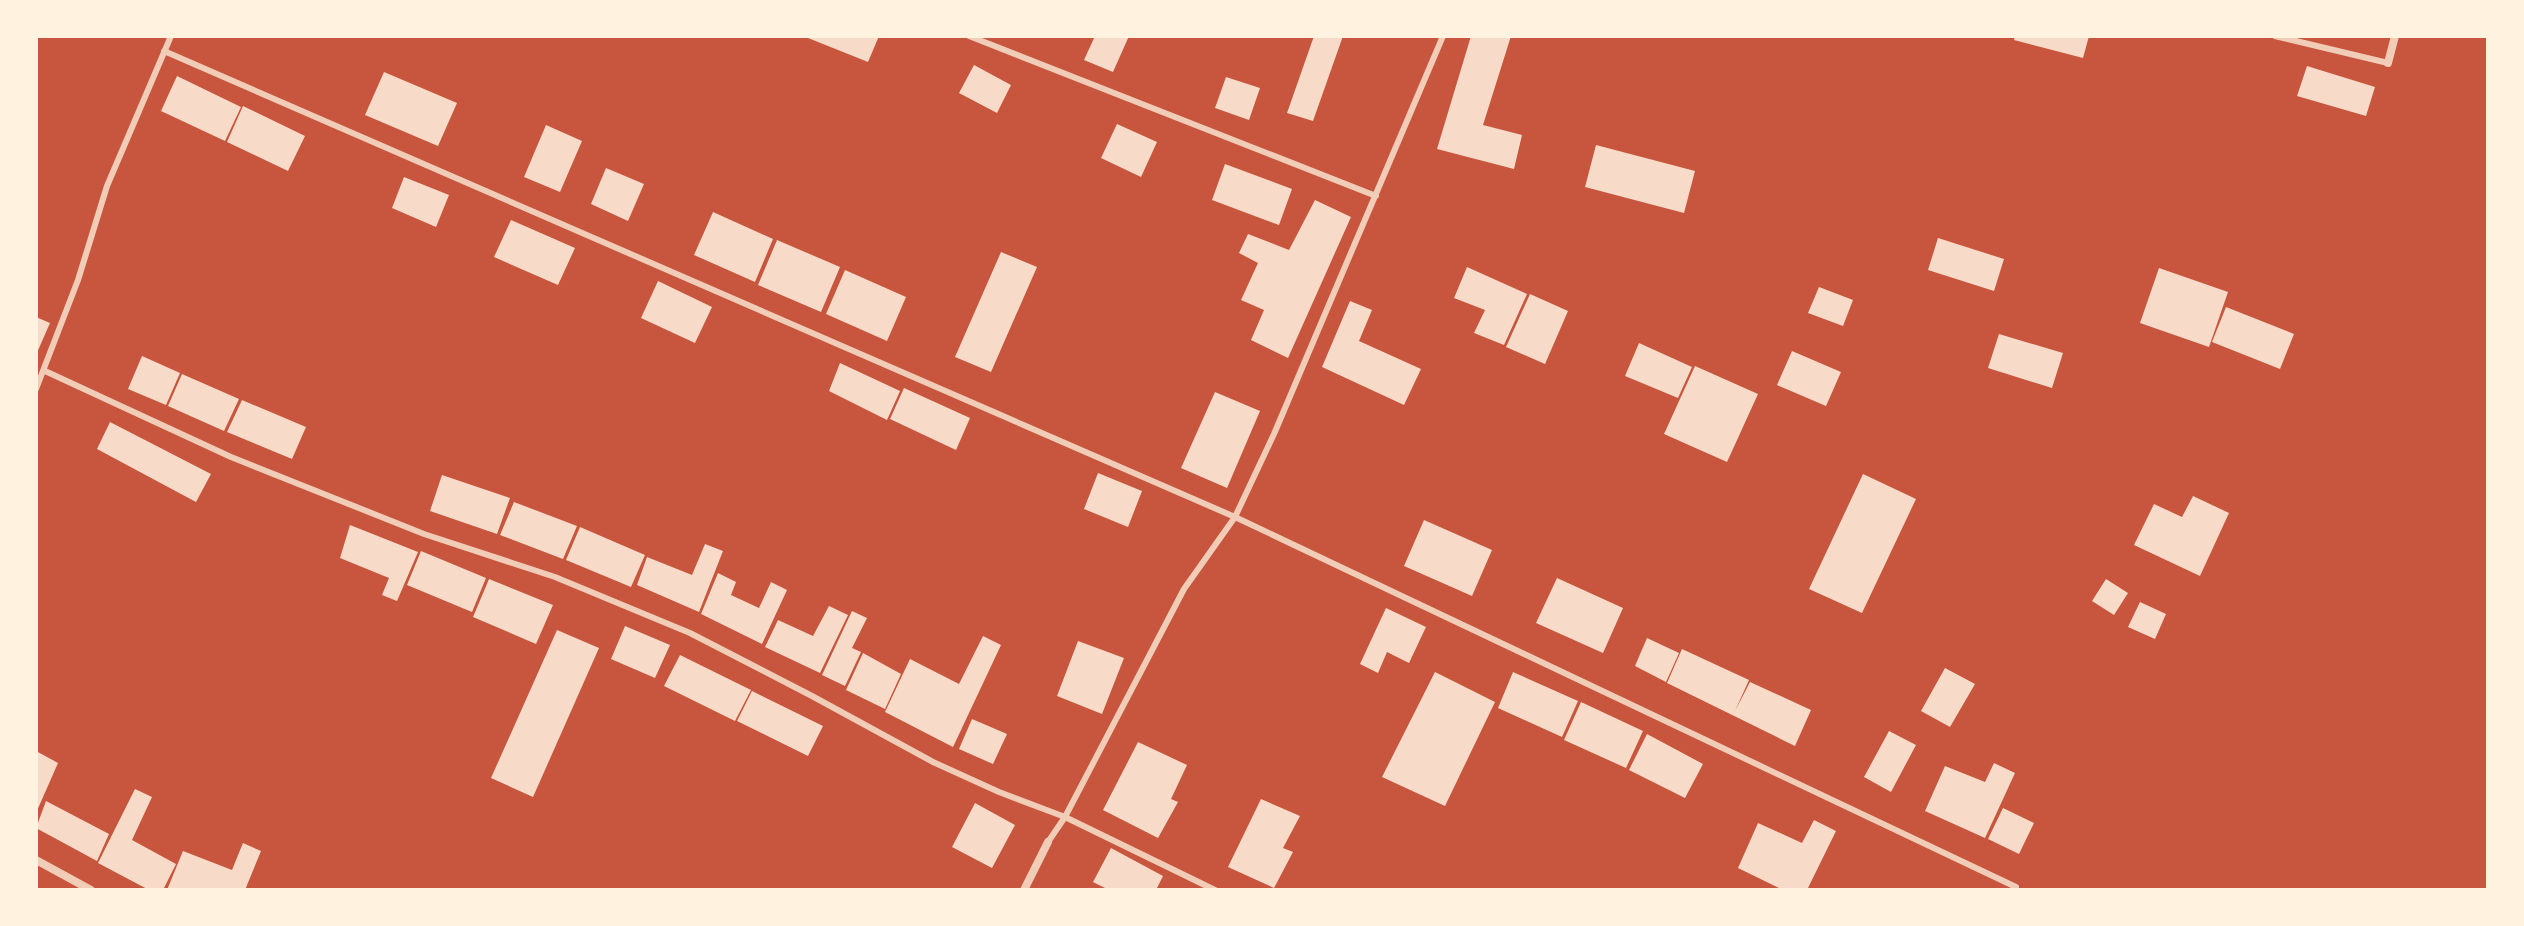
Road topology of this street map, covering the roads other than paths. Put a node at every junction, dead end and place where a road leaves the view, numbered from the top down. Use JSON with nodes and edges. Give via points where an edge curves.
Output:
{"nodes":[{"id":1,"x":171,"y":36,"type":"edge"},
{"id":2,"x":969,"y":36,"type":"edge"},
{"id":3,"x":1443,"y":36,"type":"edge"},
{"id":4,"x":2275,"y":36,"type":"edge"},
{"id":5,"x":2395,"y":36,"type":"edge"},
{"id":6,"x":164,"y":51,"type":"junction"},
{"id":7,"x":2388,"y":63,"type":"joint"},
{"id":8,"x":1376,"y":196,"type":"junction"},
{"id":9,"x":45,"y":371,"type":"junction"},
{"id":10,"x":36,"y":389,"type":"edge"},
{"id":11,"x":1235,"y":517,"type":"junction"},
{"id":12,"x":1065,"y":817,"type":"junction"},
{"id":13,"x":1048,"y":842,"type":"joint"},
{"id":14,"x":36,"y":860,"type":"edge"},
{"id":15,"x":2016,"y":887,"type":"dead end"},
{"id":16,"x":91,"y":890,"type":"edge"},
{"id":17,"x":1024,"y":890,"type":"edge"},
{"id":18,"x":1215,"y":890,"type":"edge"}],
"edges":[{"from":1,"to":6,"type":"lane"},
{"from":2,"to":8,"type":"lane"},
{"from":3,"to":8,"type":"lane"},
{"from":4,"to":7,"type":"lane"},
{"from":5,"to":7,"type":"street"},
{"from":6,"to":9,"type":"lane","via":[[107,186]]},
{"from":6,"to":11,"type":"lane"},
{"from":8,"to":11,"type":"lane"},
{"from":9,"to":10,"type":"lane"},
{"from":9,"to":12,"type":"lane","via":[[264,471],[424,534],[555,577],[690,633],[933,762]]},
{"from":11,"to":12,"type":"lane","via":[[1184,589]]},
{"from":11,"to":15,"type":"lane"},
{"from":12,"to":13,"type":"lane"},
{"from":12,"to":18,"type":"lane"},
{"from":13,"to":17,"type":"street"},
{"from":14,"to":16,"type":"street"}]}
